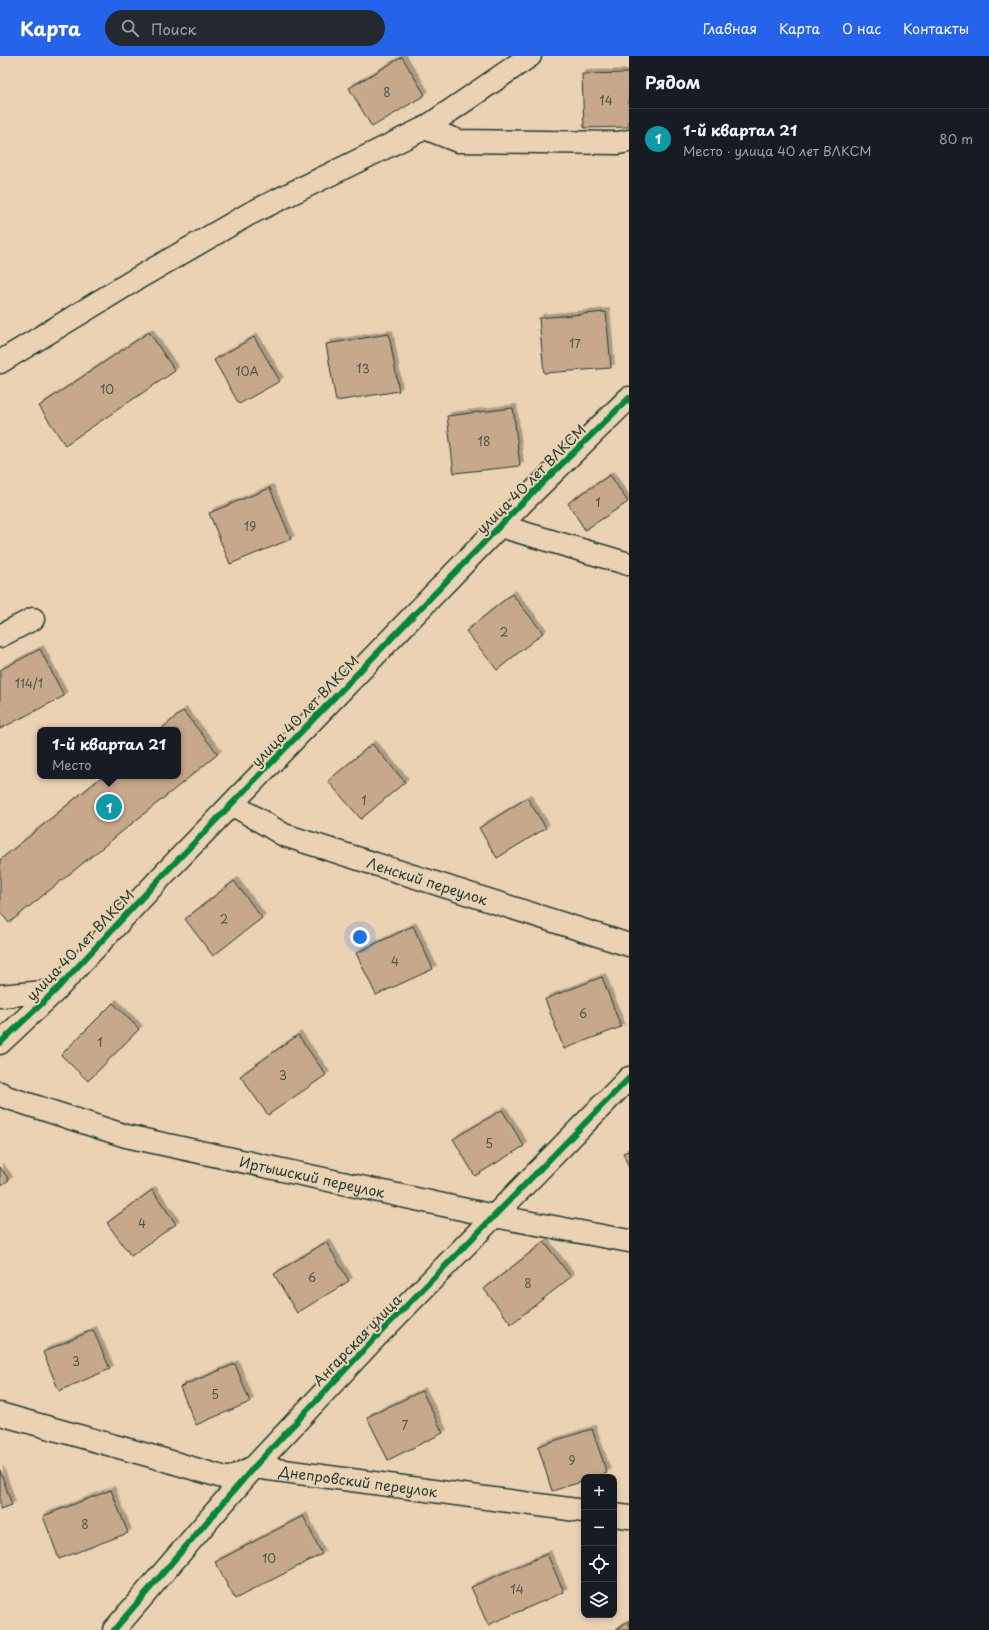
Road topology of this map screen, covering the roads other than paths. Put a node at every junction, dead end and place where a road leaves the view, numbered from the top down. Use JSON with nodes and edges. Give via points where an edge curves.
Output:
{"nodes":[{"id":1,"x":530,"y":56,"type":"edge"},
{"id":2,"x":425,"y":128,"type":"junction"},
{"id":3,"x":629,"y":141,"type":"edge"},
{"id":4,"x":0,"y":362,"type":"edge"},
{"id":5,"x":629,"y":398,"type":"edge"},
{"id":6,"x":500,"y":526,"type":"junction"},
{"id":7,"x":629,"y":564,"type":"edge"},
{"id":8,"x":32,"y":618,"type":"dead end"},
{"id":9,"x":0,"y":636,"type":"edge"},
{"id":10,"x":232,"y":804,"type":"junction"},
{"id":11,"x":629,"y":945,"type":"edge"},
{"id":12,"x":55,"y":991,"type":"junction"},
{"id":13,"x":0,"y":996,"type":"edge"},
{"id":14,"x":0,"y":1043,"type":"edge"},
{"id":15,"x":629,"y":1078,"type":"edge"},
{"id":16,"x":0,"y":1093,"type":"edge"},
{"id":17,"x":494,"y":1216,"type":"junction"},
{"id":18,"x":629,"y":1241,"type":"edge"},
{"id":19,"x":0,"y":1414,"type":"edge"},
{"id":20,"x":254,"y":1467,"type":"junction"},
{"id":21,"x":581,"y":1511,"type":"edge"},
{"id":22,"x":617,"y":1515,"type":"edge"},
{"id":23,"x":629,"y":1517,"type":"edge"},
{"id":24,"x":114,"y":1630,"type":"edge"}],
"edges":[{"from":1,"to":2,"type":"street"},
{"from":2,"to":3,"type":"street","via":[[458,142]]},
{"from":2,"to":4,"type":"street","via":[[248,214]]},
{"from":5,"to":6,"type":"street","name":"улица 40 лет ВЛКСМ"},
{"from":6,"to":7,"type":"street"},
{"from":6,"to":10,"type":"street","name":"улица 40 лет ВЛКСМ"},
{"from":8,"to":9,"type":"street"},
{"from":10,"to":11,"type":"street","name":"Ленский переулок","via":[[284,835]]},
{"from":10,"to":12,"type":"street","name":"улица 40 лет ВЛКСМ"},
{"from":12,"to":13,"type":"street"},
{"from":12,"to":14,"type":"street","name":"улица 40 лет ВЛКСМ"},
{"from":15,"to":17,"type":"street","name":"Ангарская улица"},
{"from":16,"to":17,"type":"street","name":"Иртышский переулок","via":[[126,1136]]},
{"from":17,"to":18,"type":"street","name":"Иртышский переулок"},
{"from":17,"to":20,"type":"street","name":"Ангарская улица"},
{"from":19,"to":20,"type":"street","via":[[229,1479]]},
{"from":20,"to":21,"type":"street","name":"Днепровский переулок"},
{"from":20,"to":24,"type":"street","name":"Ангарская улица"},
{"from":22,"to":23,"type":"street"}]}
